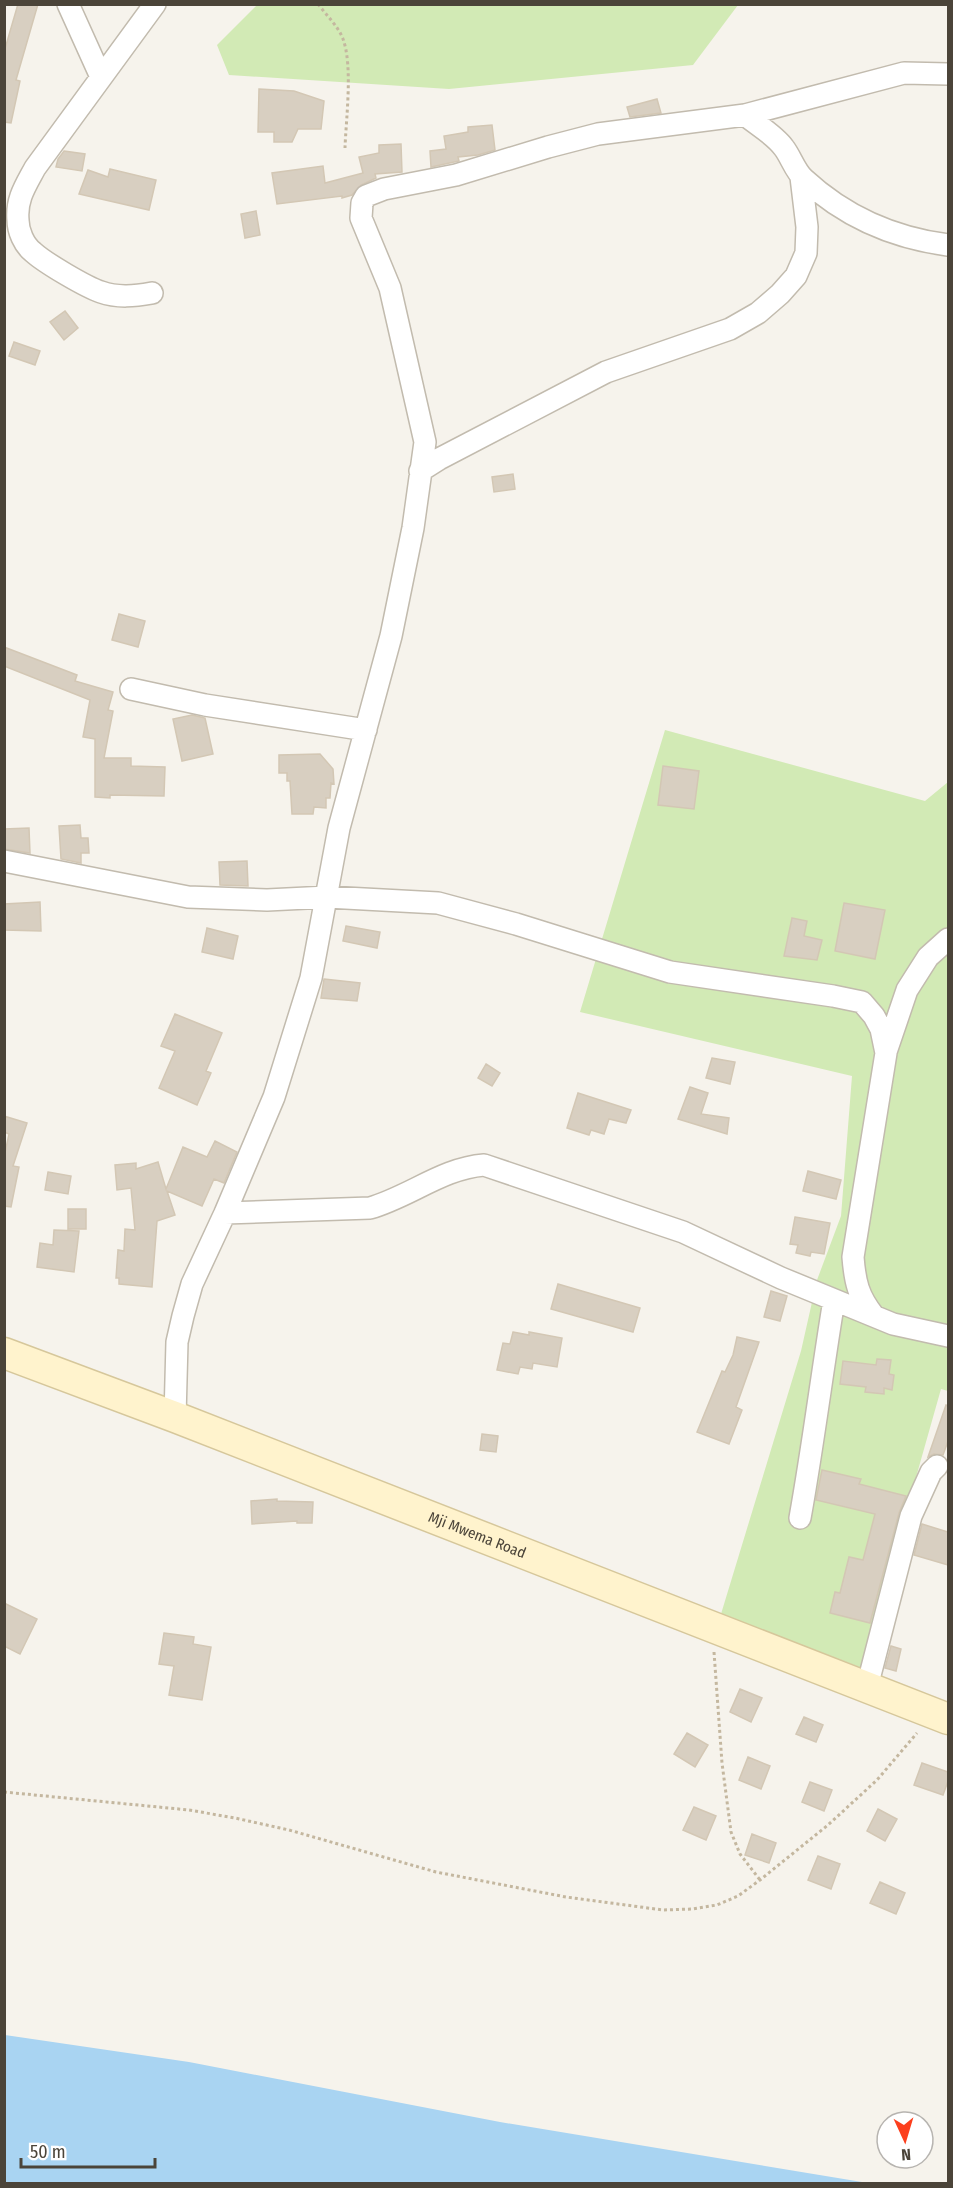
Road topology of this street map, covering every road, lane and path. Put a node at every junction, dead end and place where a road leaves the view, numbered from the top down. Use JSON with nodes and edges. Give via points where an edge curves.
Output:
{"nodes":[{"id":1,"x":68,"y":4,"type":"edge"},
{"id":2,"x":155,"y":4,"type":"edge"},
{"id":3,"x":318,"y":4,"type":"edge"},
{"id":4,"x":948,"y":74,"type":"edge"},
{"id":5,"x":101,"y":77,"type":"junction"},
{"id":6,"x":745,"y":116,"type":"junction"},
{"id":7,"x":345,"y":148,"type":"dead end"},
{"id":8,"x":801,"y":177,"type":"junction"},
{"id":9,"x":11,"y":218,"type":"edge"},
{"id":10,"x":948,"y":245,"type":"edge"},
{"id":11,"x":152,"y":293,"type":"dead end"},
{"id":12,"x":420,"y":471,"type":"junction"},
{"id":13,"x":131,"y":689,"type":"dead end"},
{"id":14,"x":366,"y":730,"type":"junction"},
{"id":15,"x":4,"y":861,"type":"edge"},
{"id":16,"x":327,"y":897,"type":"junction"},
{"id":17,"x":948,"y":939,"type":"edge"},
{"id":18,"x":886,"y":1053,"type":"junction"},
{"id":19,"x":225,"y":1214,"type":"junction"},
{"id":20,"x":834,"y":1300,"type":"junction"},
{"id":21,"x":874,"y":1317,"type":"junction"},
{"id":22,"x":948,"y":1336,"type":"edge"},
{"id":23,"x":4,"y":1353,"type":"edge"},
{"id":24,"x":175,"y":1417,"type":"junction"},
{"id":25,"x":937,"y":1466,"type":"dead end"},
{"id":26,"x":800,"y":1518,"type":"dead end"},
{"id":27,"x":712,"y":1626,"type":"junction"},
{"id":28,"x":867,"y":1687,"type":"junction"},
{"id":29,"x":941,"y":1716,"type":"edge"},
{"id":30,"x":4,"y":1792,"type":"edge"},
{"id":31,"x":760,"y":1880,"type":"junction"}],
"edges":[{"from":1,"to":5,"type":"street"},
{"from":2,"to":5,"type":"street"},
{"from":3,"to":7,"type":"path","via":[[344,42]]},
{"from":4,"to":6,"type":"street","via":[[904,73]]},
{"from":5,"to":9,"type":"street","via":[[35,168]]},
{"from":6,"to":8,"type":"street","via":[[782,146]]},
{"from":6,"to":12,"type":"street","via":[[598,134],[366,196],[361,218],[390,288],[425,442]]},
{"from":8,"to":10,"type":"street","via":[[834,203],[883,230],[920,242]]},
{"from":8,"to":12,"type":"street","via":[[806,253],[796,276],[758,313],[730,329],[606,372]]},
{"from":9,"to":11,"type":"street","via":[[33,252],[75,279],[102,293],[127,297]]},
{"from":12,"to":14,"type":"street","via":[[405,572]]},
{"from":13,"to":14,"type":"street","via":[[205,705]]},
{"from":14,"to":16,"type":"street","via":[[339,828]]},
{"from":15,"to":16,"type":"street","via":[[188,897]]},
{"from":16,"to":18,"type":"street","via":[[438,903],[670,972],[862,1002],[881,1029]]},
{"from":16,"to":19,"type":"street","via":[[311,978],[274,1097]]},
{"from":17,"to":18,"type":"street","via":[[928,957],[907,990]]},
{"from":18,"to":21,"type":"street","via":[[853,1257],[862,1302]]},
{"from":19,"to":20,"type":"street","via":[[369,1208],[449,1173],[484,1165],[683,1232]]},
{"from":19,"to":24,"type":"street","via":[[192,1284],[183,1316],[177,1342]]},
{"from":20,"to":21,"type":"street"},
{"from":20,"to":26,"type":"street"},
{"from":21,"to":22,"type":"street"},
{"from":23,"to":24,"type":"main road","name":"Mji Mwema Road"},
{"from":24,"to":27,"type":"main road","name":"Mji Mwema Road"},
{"from":25,"to":28,"type":"street","via":[[911,1516]]},
{"from":27,"to":28,"type":"main road","name":"Mji Mwema Road"},
{"from":27,"to":31,"type":"path","via":[[731,1832],[740,1854]]},
{"from":28,"to":29,"type":"main road","name":"Mji Mwema Road"},
{"from":29,"to":31,"type":"path","via":[[828,1825]]},
{"from":30,"to":31,"type":"path","via":[[224,1816],[289,1830],[436,1872],[566,1897],[663,1910],[717,1905]]}]}
